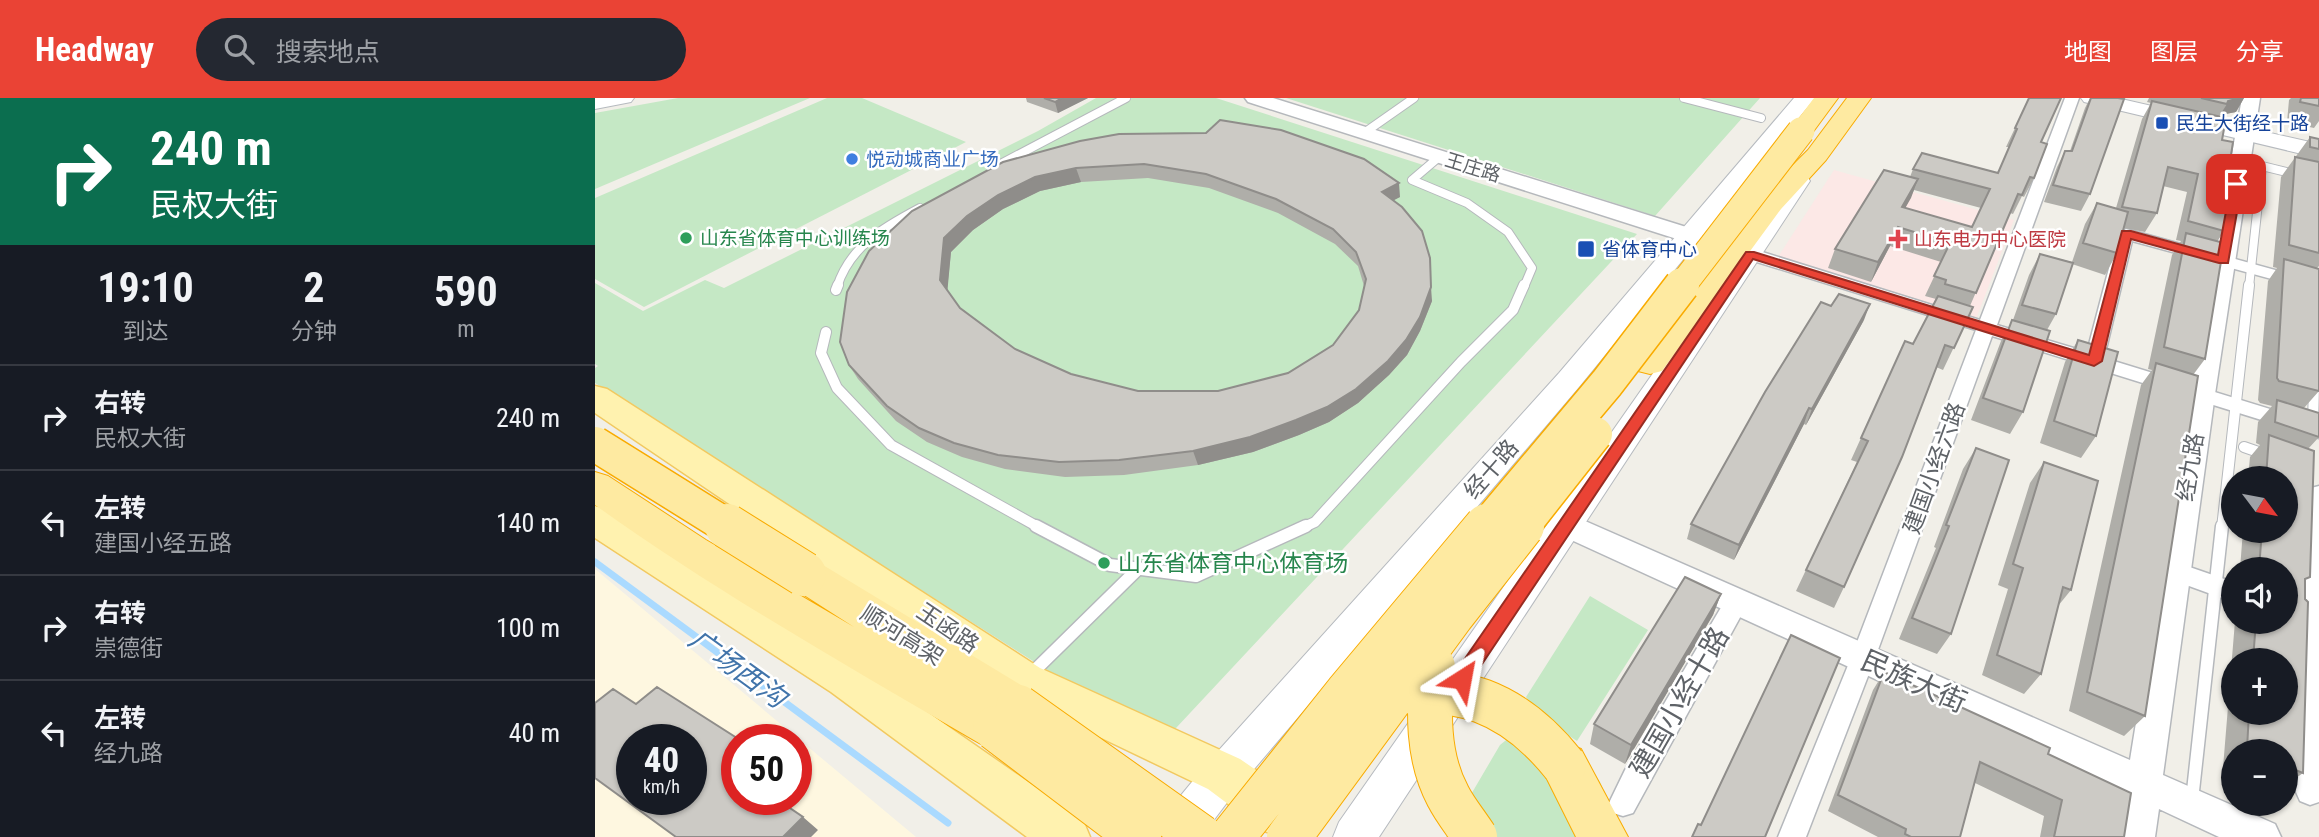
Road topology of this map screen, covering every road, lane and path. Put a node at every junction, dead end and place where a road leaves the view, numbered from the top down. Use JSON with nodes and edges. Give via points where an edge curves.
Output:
{"nodes":[{"id":1,"x":624,"y":98,"type":"edge"},
{"id":2,"x":1126,"y":98,"type":"edge"},
{"id":3,"x":1254,"y":98,"type":"edge"},
{"id":4,"x":1414,"y":98,"type":"edge"},
{"id":5,"x":1684,"y":98,"type":"edge"},
{"id":6,"x":1826,"y":98,"type":"edge"},
{"id":7,"x":1859,"y":98,"type":"edge"},
{"id":8,"x":2072,"y":98,"type":"edge"},
{"id":9,"x":2091,"y":98,"type":"edge"},
{"id":10,"x":2251,"y":98,"type":"edge"},
{"id":11,"x":596,"y":101,"type":"edge"},
{"id":12,"x":1761,"y":118,"type":"dead end"},
{"id":13,"x":1808,"y":128,"type":"edge"},
{"id":14,"x":1364,"y":133,"type":"junction"},
{"id":15,"x":2245,"y":134,"type":"junction"},
{"id":16,"x":2319,"y":151,"type":"edge"},
{"id":17,"x":1439,"y":157,"type":"junction"},
{"id":18,"x":990,"y":170,"type":"edge"},
{"id":19,"x":2319,"y":180,"type":"edge"},
{"id":20,"x":931,"y":202,"type":"edge"},
{"id":21,"x":1691,"y":236,"type":"junction"},
{"id":22,"x":1750,"y":254,"type":"junction"},
{"id":23,"x":2237,"y":264,"type":"junction"},
{"id":24,"x":836,"y":290,"type":"dead end"},
{"id":25,"x":2318,"y":291,"type":"edge"},
{"id":26,"x":1986,"y":327,"type":"junction"},
{"id":27,"x":826,"y":332,"type":"dead end"},
{"id":28,"x":2094,"y":361,"type":"junction"},
{"id":29,"x":2314,"y":377,"type":"edge"},
{"id":30,"x":2201,"y":394,"type":"junction"},
{"id":31,"x":595,"y":397,"type":"edge"},
{"id":32,"x":2235,"y":405,"type":"junction"},
{"id":33,"x":646,"y":429,"type":"junction"},
{"id":34,"x":2316,"y":430,"type":"edge"},
{"id":35,"x":595,"y":444,"type":"edge"},
{"id":36,"x":2244,"y":447,"type":"dead end"},
{"id":37,"x":2281,"y":460,"type":"edge"},
{"id":38,"x":595,"y":461,"type":"edge"},
{"id":39,"x":595,"y":486,"type":"edge"},
{"id":40,"x":2319,"y":494,"type":"edge"},
{"id":41,"x":595,"y":520,"type":"edge"},
{"id":42,"x":1446,"y":521,"type":"junction"},
{"id":43,"x":1566,"y":525,"type":"junction"},
{"id":44,"x":2226,"y":557,"type":"edge"},
{"id":45,"x":1538,"y":565,"type":"junction"},
{"id":46,"x":1139,"y":568,"type":"junction"},
{"id":47,"x":2175,"y":571,"type":"junction"},
{"id":48,"x":2221,"y":588,"type":"edge"},
{"id":49,"x":1737,"y":601,"type":"junction"},
{"id":50,"x":2221,"y":609,"type":"edge"},
{"id":51,"x":1452,"y":615,"type":"junction"},
{"id":52,"x":2298,"y":615,"type":"edge"},
{"id":53,"x":2317,"y":622,"type":"edge"},
{"id":54,"x":1863,"y":658,"type":"junction"},
{"id":55,"x":1025,"y":681,"type":"junction"},
{"id":56,"x":1308,"y":741,"type":"junction"},
{"id":57,"x":1224,"y":774,"type":"junction"},
{"id":58,"x":2143,"y":783,"type":"junction"},
{"id":59,"x":2310,"y":792,"type":"dead end"},
{"id":60,"x":2192,"y":805,"type":"junction"},
{"id":61,"x":1613,"y":820,"type":"edge"},
{"id":62,"x":1066,"y":837,"type":"edge"},
{"id":63,"x":1139,"y":837,"type":"edge"},
{"id":64,"x":1174,"y":837,"type":"edge"},
{"id":65,"x":1201,"y":837,"type":"edge"},
{"id":66,"x":1232,"y":837,"type":"edge"},
{"id":67,"x":1289,"y":837,"type":"edge"},
{"id":68,"x":1312,"y":837,"type":"edge"},
{"id":69,"x":1354,"y":837,"type":"edge"},
{"id":70,"x":1475,"y":837,"type":"edge"},
{"id":71,"x":1792,"y":837,"type":"edge"},
{"id":72,"x":2136,"y":837,"type":"edge"},
{"id":73,"x":2262,"y":837,"type":"edge"}],
"edges":[{"from":1,"to":11,"type":"main road"},
{"from":2,"to":18,"type":"lane"},
{"from":3,"to":14,"type":"street","name":"王庄路"},
{"from":4,"to":14,"type":"lane"},
{"from":5,"to":12,"type":"lane"},
{"from":6,"to":13,"type":"highway","name":"经十路"},
{"from":7,"to":13,"type":"highway","name":"经十路"},
{"from":8,"to":26,"type":"street","name":"建国小经六路"},
{"from":9,"to":15,"type":"main road"},
{"from":10,"to":15,"type":"street","name":"经九路"},
{"from":13,"to":21,"type":"main road","name":"经十路","via":[[1715,202]]},
{"from":13,"to":22,"type":"main road","name":"经十路"},
{"from":13,"to":51,"type":"highway","name":"经十路","bridge":true,"via":[[1771,203]]},
{"from":13,"to":56,"type":"highway","name":"经十路","bridge":true,"via":[[1607,383]]},
{"from":14,"to":17,"type":"street","name":"王庄路"},
{"from":15,"to":16,"type":"main road"},
{"from":15,"to":23,"type":"street","name":"经九路"},
{"from":17,"to":21,"type":"street","name":"王庄路"},
{"from":17,"to":46,"type":"lane","via":[[1412,180],[1467,203],[1508,232],[1532,268],[1513,310],[1315,522],[1196,576]]},
{"from":19,"to":23,"type":"lane","via":[[2262,166]]},
{"from":20,"to":24,"type":"lane","via":[[872,234],[840,270]]},
{"from":21,"to":42,"type":"main road","name":"经十路"},
{"from":22,"to":26,"type":"street"},
{"from":22,"to":43,"type":"main road","name":"经十路"},
{"from":23,"to":25,"type":"street"},
{"from":23,"to":28,"type":"street","via":[[2126,234]]},
{"from":23,"to":30,"type":"street","name":"经九路"},
{"from":23,"to":32,"type":"lane"},
{"from":26,"to":28,"type":"street"},
{"from":26,"to":54,"type":"street","name":"建国小经六路"},
{"from":27,"to":46,"type":"lane","via":[[821,353],[837,388],[891,445],[1110,565]]},
{"from":28,"to":30,"type":"street"},
{"from":29,"to":34,"type":"lane"},
{"from":30,"to":32,"type":"street"},
{"from":30,"to":47,"type":"street","name":"经九路"},
{"from":31,"to":33,"type":"main road","name":"玉函路"},
{"from":32,"to":34,"type":"street"},
{"from":32,"to":44,"type":"lane"},
{"from":33,"to":38,"type":"main road"},
{"from":33,"to":55,"type":"main road","name":"玉函路"},
{"from":35,"to":65,"type":"highway","name":"顺河高架","bridge":true,"via":[[1018,707]]},
{"from":36,"to":37,"type":"lane"},
{"from":39,"to":63,"type":"highway","name":"顺河高架","bridge":true,"via":[[763,598],[995,728]]},
{"from":40,"to":53,"type":"street"},
{"from":41,"to":62,"type":"main road","via":[[846,679]]},
{"from":42,"to":45,"type":"main road","via":[[1434,543],[1431,564],[1444,586],[1462,593],[1490,591]]},
{"from":42,"to":57,"type":"main road","name":"经十路"},
{"from":43,"to":45,"type":"main road","name":"经十路"},
{"from":43,"to":49,"type":"street","name":"民族大街"},
{"from":45,"to":69,"type":"main road","name":"经十路"},
{"from":46,"to":55,"type":"lane"},
{"from":47,"to":48,"type":"street"},
{"from":47,"to":58,"type":"street","name":"经九路"},
{"from":49,"to":54,"type":"street","name":"民族大街"},
{"from":49,"to":61,"type":"street","name":"建国小经十路"},
{"from":50,"to":60,"type":"lane"},
{"from":51,"to":67,"type":"highway","name":"经十路","bridge":true},
{"from":51,"to":70,"type":"highway","bridge":true,"via":[[1434,657],[1429,705],[1446,793]]},
{"from":52,"to":53,"type":"street"},
{"from":53,"to":59,"type":"street"},
{"from":54,"to":58,"type":"street","name":"民族大街"},
{"from":54,"to":71,"type":"street","name":"建国小经六路"},
{"from":55,"to":57,"type":"main road","name":"玉函路"},
{"from":56,"to":61,"type":"highway","bridge":true,"via":[[1335,715],[1369,696],[1398,690],[1459,692],[1487,701],[1548,740]]},
{"from":56,"to":66,"type":"highway","name":"经十路","bridge":true},
{"from":57,"to":64,"type":"main road","name":"经十路"},
{"from":57,"to":68,"type":"main road","name":"玉函路"},
{"from":58,"to":60,"type":"street","name":"民族大街"},
{"from":58,"to":72,"type":"street","name":"经九路"},
{"from":60,"to":73,"type":"street","name":"民族大街"}]}
